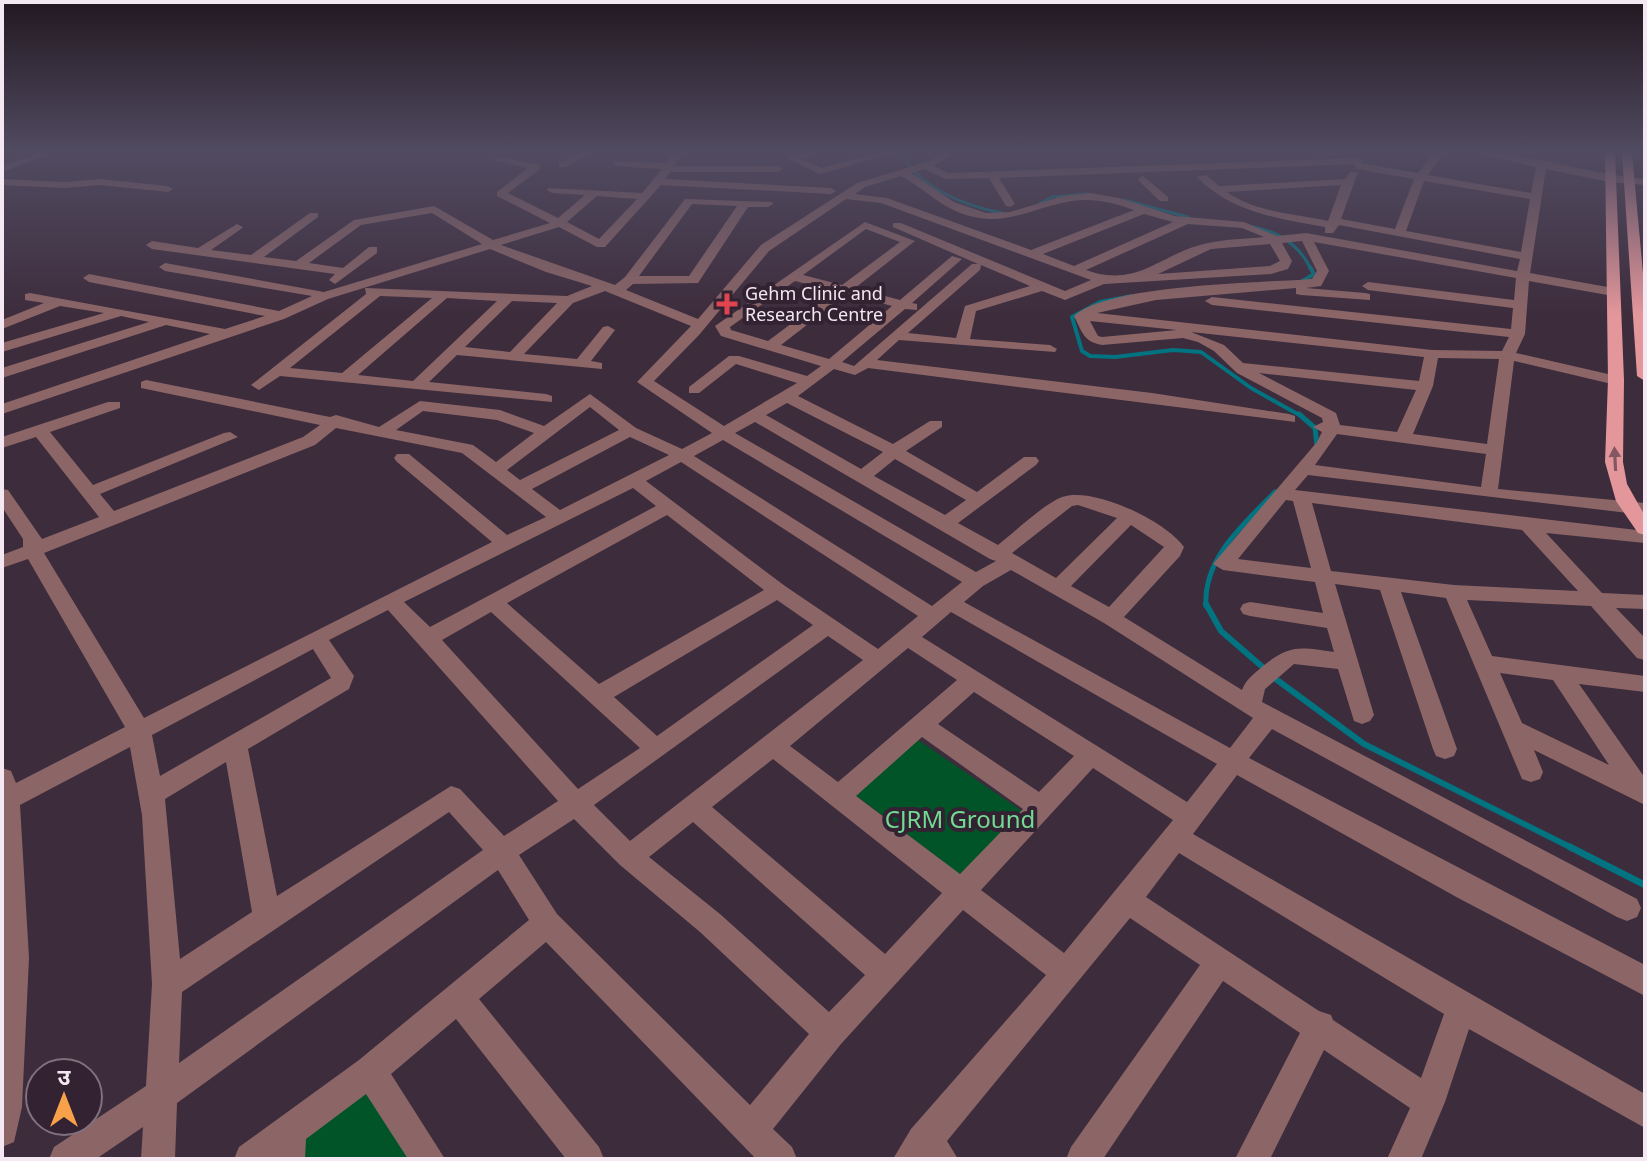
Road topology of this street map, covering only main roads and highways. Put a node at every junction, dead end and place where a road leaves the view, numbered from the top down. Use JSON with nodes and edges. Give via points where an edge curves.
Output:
{"nodes":[{"id":1,"x":1610,"y":207,"type":"edge"},
{"id":2,"x":1638,"y":214,"type":"edge"},
{"id":3,"x":1639,"y":261,"type":"edge"},
{"id":4,"x":1641,"y":296,"type":"edge"},
{"id":5,"x":1645,"y":376,"type":"edge"},
{"id":6,"x":1641,"y":521,"type":"edge"}],
"edges":[{"from":6,"to":1,"type":"main road","one_way":true,"via":[[1618,484],[1614,462]]},
{"from":2,"to":3,"type":"main road"},
{"from":3,"to":4,"type":"main road"},
{"from":4,"to":5,"type":"main road"}]}
